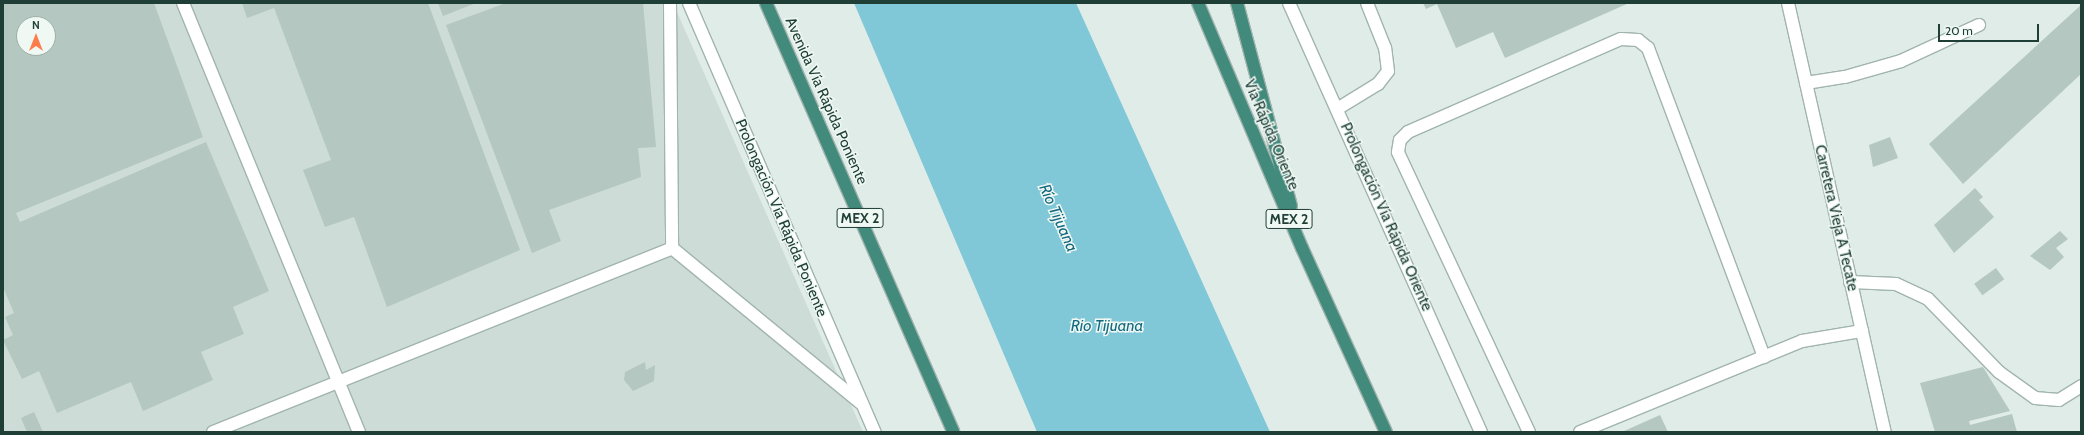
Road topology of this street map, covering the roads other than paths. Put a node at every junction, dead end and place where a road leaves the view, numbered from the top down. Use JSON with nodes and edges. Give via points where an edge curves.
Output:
{"nodes":[{"id":1,"x":183,"y":3,"type":"edge"},
{"id":2,"x":670,"y":3,"type":"edge"},
{"id":3,"x":689,"y":3,"type":"edge"},
{"id":4,"x":766,"y":3,"type":"edge"},
{"id":5,"x":1198,"y":3,"type":"edge"},
{"id":6,"x":1237,"y":3,"type":"edge"},
{"id":7,"x":1289,"y":3,"type":"edge"},
{"id":8,"x":1367,"y":3,"type":"edge"},
{"id":9,"x":1788,"y":3,"type":"edge"},
{"id":10,"x":1979,"y":25,"type":"dead end"},
{"id":11,"x":1806,"y":83,"type":"junction"},
{"id":12,"x":1338,"y":109,"type":"junction"},
{"id":13,"x":672,"y":248,"type":"junction"},
{"id":14,"x":1302,"y":248,"type":"junction"},
{"id":15,"x":1850,"y":282,"type":"junction"},
{"id":16,"x":1862,"y":331,"type":"junction"},
{"id":17,"x":1764,"y":357,"type":"junction"},
{"id":18,"x":336,"y":381,"type":"junction"},
{"id":19,"x":2081,"y":386,"type":"edge"},
{"id":20,"x":861,"y":403,"type":"junction"},
{"id":21,"x":213,"y":432,"type":"edge"},
{"id":22,"x":359,"y":432,"type":"edge"},
{"id":23,"x":875,"y":432,"type":"edge"},
{"id":24,"x":953,"y":432,"type":"edge"},
{"id":25,"x":1386,"y":432,"type":"edge"},
{"id":26,"x":1481,"y":432,"type":"edge"},
{"id":27,"x":1528,"y":432,"type":"edge"},
{"id":28,"x":1580,"y":432,"type":"edge"},
{"id":29,"x":1885,"y":432,"type":"edge"}],
"edges":[{"from":1,"to":18,"type":"main road"},
{"from":2,"to":13,"type":"main road"},
{"from":3,"to":20,"type":"main road","name":"Prolongación Vía Rápida Poniente"},
{"from":4,"to":24,"type":"highway","name":"Avenida Vía Rápida Poniente","number":"MEX 2"},
{"from":5,"to":14,"type":"highway","name":"Vía Rápida Oriente","number":"MEX 2"},
{"from":6,"to":14,"type":"highway"},
{"from":7,"to":12,"type":"main road","name":"Prolongación Vía Rápida Oriente"},
{"from":8,"to":12,"type":"main road","via":[[1385,48],[1388,71],[1378,84]]},
{"from":9,"to":11,"type":"main road","name":"Carretera Vieja A Tecate"},
{"from":10,"to":11,"type":"main road","via":[[1901,61],[1845,77]]},
{"from":11,"to":15,"type":"main road","name":"Carretera Vieja A Tecate"},
{"from":12,"to":26,"type":"main road","name":"Prolongación Vía Rápida Oriente"},
{"from":13,"to":18,"type":"main road"},
{"from":13,"to":20,"type":"main road"},
{"from":14,"to":25,"type":"highway","name":"Vía Rápida Oriente","number":"MEX 2"},
{"from":15,"to":16,"type":"main road","name":"Carretera Vieja A Tecate"},
{"from":15,"to":19,"type":"main road","via":[[1896,284],[1928,299],[1999,372],[2035,398],[2059,400]]},
{"from":16,"to":17,"type":"main road","via":[[1802,341]]},
{"from":16,"to":29,"type":"main road","name":"Carretera Vieja A Tecate"},
{"from":17,"to":27,"type":"main road","via":[[1648,48],[1638,40],[1621,40],[1408,132],[1400,140],[1398,152]]},
{"from":17,"to":28,"type":"main road"},
{"from":18,"to":21,"type":"main road"},
{"from":18,"to":22,"type":"main road"},
{"from":20,"to":23,"type":"main road","name":"Prolongación Vía Rápida Poniente"}]}
